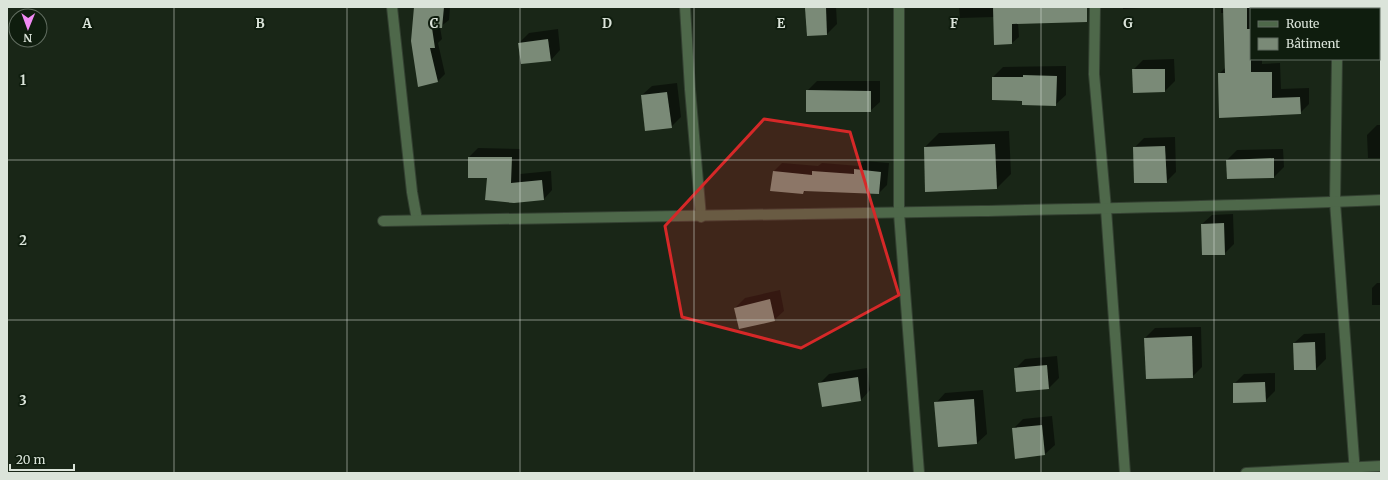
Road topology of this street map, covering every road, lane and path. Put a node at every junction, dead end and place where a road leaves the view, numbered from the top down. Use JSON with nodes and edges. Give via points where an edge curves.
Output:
{"nodes":[{"id":1,"x":392,"y":7,"type":"edge"},
{"id":2,"x":685,"y":7,"type":"edge"},
{"id":3,"x":899,"y":7,"type":"edge"},
{"id":4,"x":1095,"y":7,"type":"edge"},
{"id":5,"x":1337,"y":60,"type":"edge"},
{"id":6,"x":1381,"y":200,"type":"edge"},
{"id":7,"x":1335,"y":202,"type":"junction"},
{"id":8,"x":1106,"y":209,"type":"junction"},
{"id":9,"x":899,"y":213,"type":"junction"},
{"id":10,"x":701,"y":217,"type":"junction"},
{"id":11,"x":417,"y":220,"type":"junction"},
{"id":12,"x":382,"y":221,"type":"dead end"},
{"id":13,"x":1381,"y":466,"type":"edge"},
{"id":14,"x":1355,"y":470,"type":"edge"},
{"id":15,"x":919,"y":473,"type":"edge"},
{"id":16,"x":1125,"y":473,"type":"edge"},
{"id":17,"x":1246,"y":473,"type":"edge"}],
"edges":[{"from":1,"to":11,"type":"street"},
{"from":2,"to":10,"type":"street"},
{"from":3,"to":9,"type":"street"},
{"from":4,"to":8,"type":"street","via":[[1094,74]]},
{"from":5,"to":7,"type":"street"},
{"from":6,"to":7,"type":"street"},
{"from":7,"to":8,"type":"street"},
{"from":7,"to":14,"type":"street"},
{"from":8,"to":9,"type":"street"},
{"from":8,"to":16,"type":"street"},
{"from":9,"to":10,"type":"street"},
{"from":9,"to":15,"type":"street"},
{"from":10,"to":11,"type":"street"},
{"from":11,"to":12,"type":"street"},
{"from":13,"to":14,"type":"street"},
{"from":14,"to":17,"type":"street"}]}
